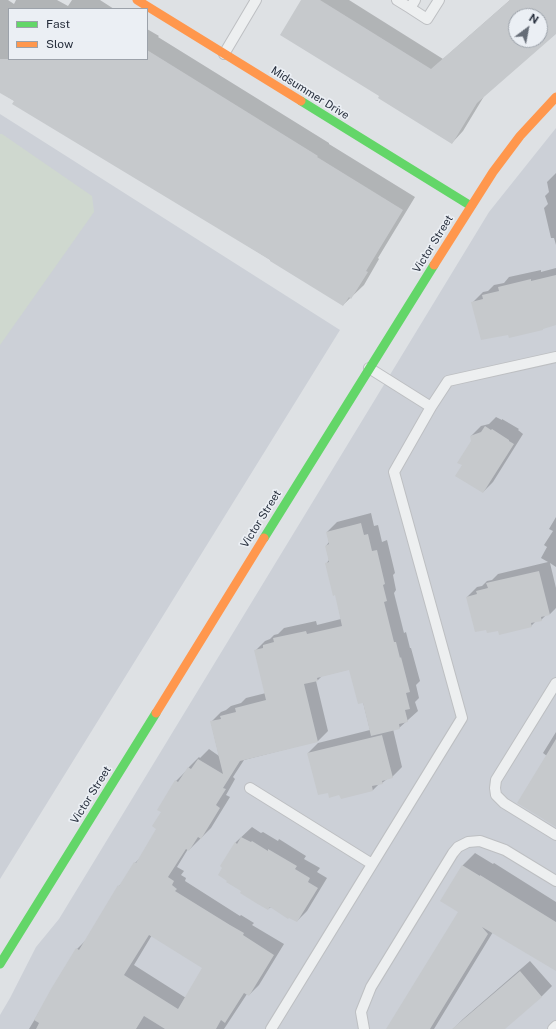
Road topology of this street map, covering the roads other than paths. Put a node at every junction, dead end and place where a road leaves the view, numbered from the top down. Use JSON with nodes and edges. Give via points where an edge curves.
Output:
{"nodes":[{"id":1,"x":137,"y":0,"type":"edge"},
{"id":2,"x":256,"y":0,"type":"edge"},
{"id":3,"x":397,"y":0,"type":"edge"},
{"id":4,"x":439,"y":0,"type":"edge"},
{"id":5,"x":412,"y":4,"type":"edge"},
{"id":6,"x":224,"y":54,"type":"junction"},
{"id":7,"x":556,"y":97,"type":"edge"},
{"id":8,"x":471,"y":206,"type":"junction"},
{"id":9,"x":556,"y":357,"type":"edge"},
{"id":10,"x":369,"y":368,"type":"junction"},
{"id":11,"x":431,"y":407,"type":"junction"},
{"id":12,"x":556,"y":684,"type":"edge"},
{"id":13,"x":250,"y":788,"type":"dead end"},
{"id":14,"x":556,"y":835,"type":"edge"},
{"id":15,"x":372,"y":864,"type":"junction"},
{"id":16,"x":556,"y":881,"type":"edge"},
{"id":17,"x":0,"y":964,"type":"edge"},
{"id":18,"x":556,"y":1026,"type":"edge"},
{"id":19,"x":270,"y":1029,"type":"edge"},
{"id":20,"x":364,"y":1029,"type":"edge"},
{"id":21,"x":553,"y":1029,"type":"edge"}],
"edges":[{"from":1,"to":6,"type":"street","name":"Midsummer Drive"},
{"from":2,"to":6,"type":"lane"},
{"from":3,"to":5,"type":"lane"},
{"from":4,"to":5,"type":"lane","via":[[427,19]]},
{"from":6,"to":8,"type":"street","name":"Midsummer Drive"},
{"from":7,"to":8,"type":"street","name":"Victor Street","via":[[520,136]]},
{"from":8,"to":10,"type":"street","name":"Victor Street"},
{"from":9,"to":11,"type":"lane","via":[[448,381]]},
{"from":10,"to":11,"type":"lane"},
{"from":10,"to":17,"type":"street","name":"Victor Street"},
{"from":11,"to":15,"type":"lane","via":[[394,472],[462,718]]},
{"from":12,"to":14,"type":"lane","via":[[496,780],[494,788],[496,795],[504,803]]},
{"from":13,"to":15,"type":"lane"},
{"from":15,"to":19,"type":"lane"},
{"from":16,"to":20,"type":"lane","via":[[505,850],[480,840],[458,847],[371,987],[361,1012]]},
{"from":18,"to":21,"type":"lane"}]}
